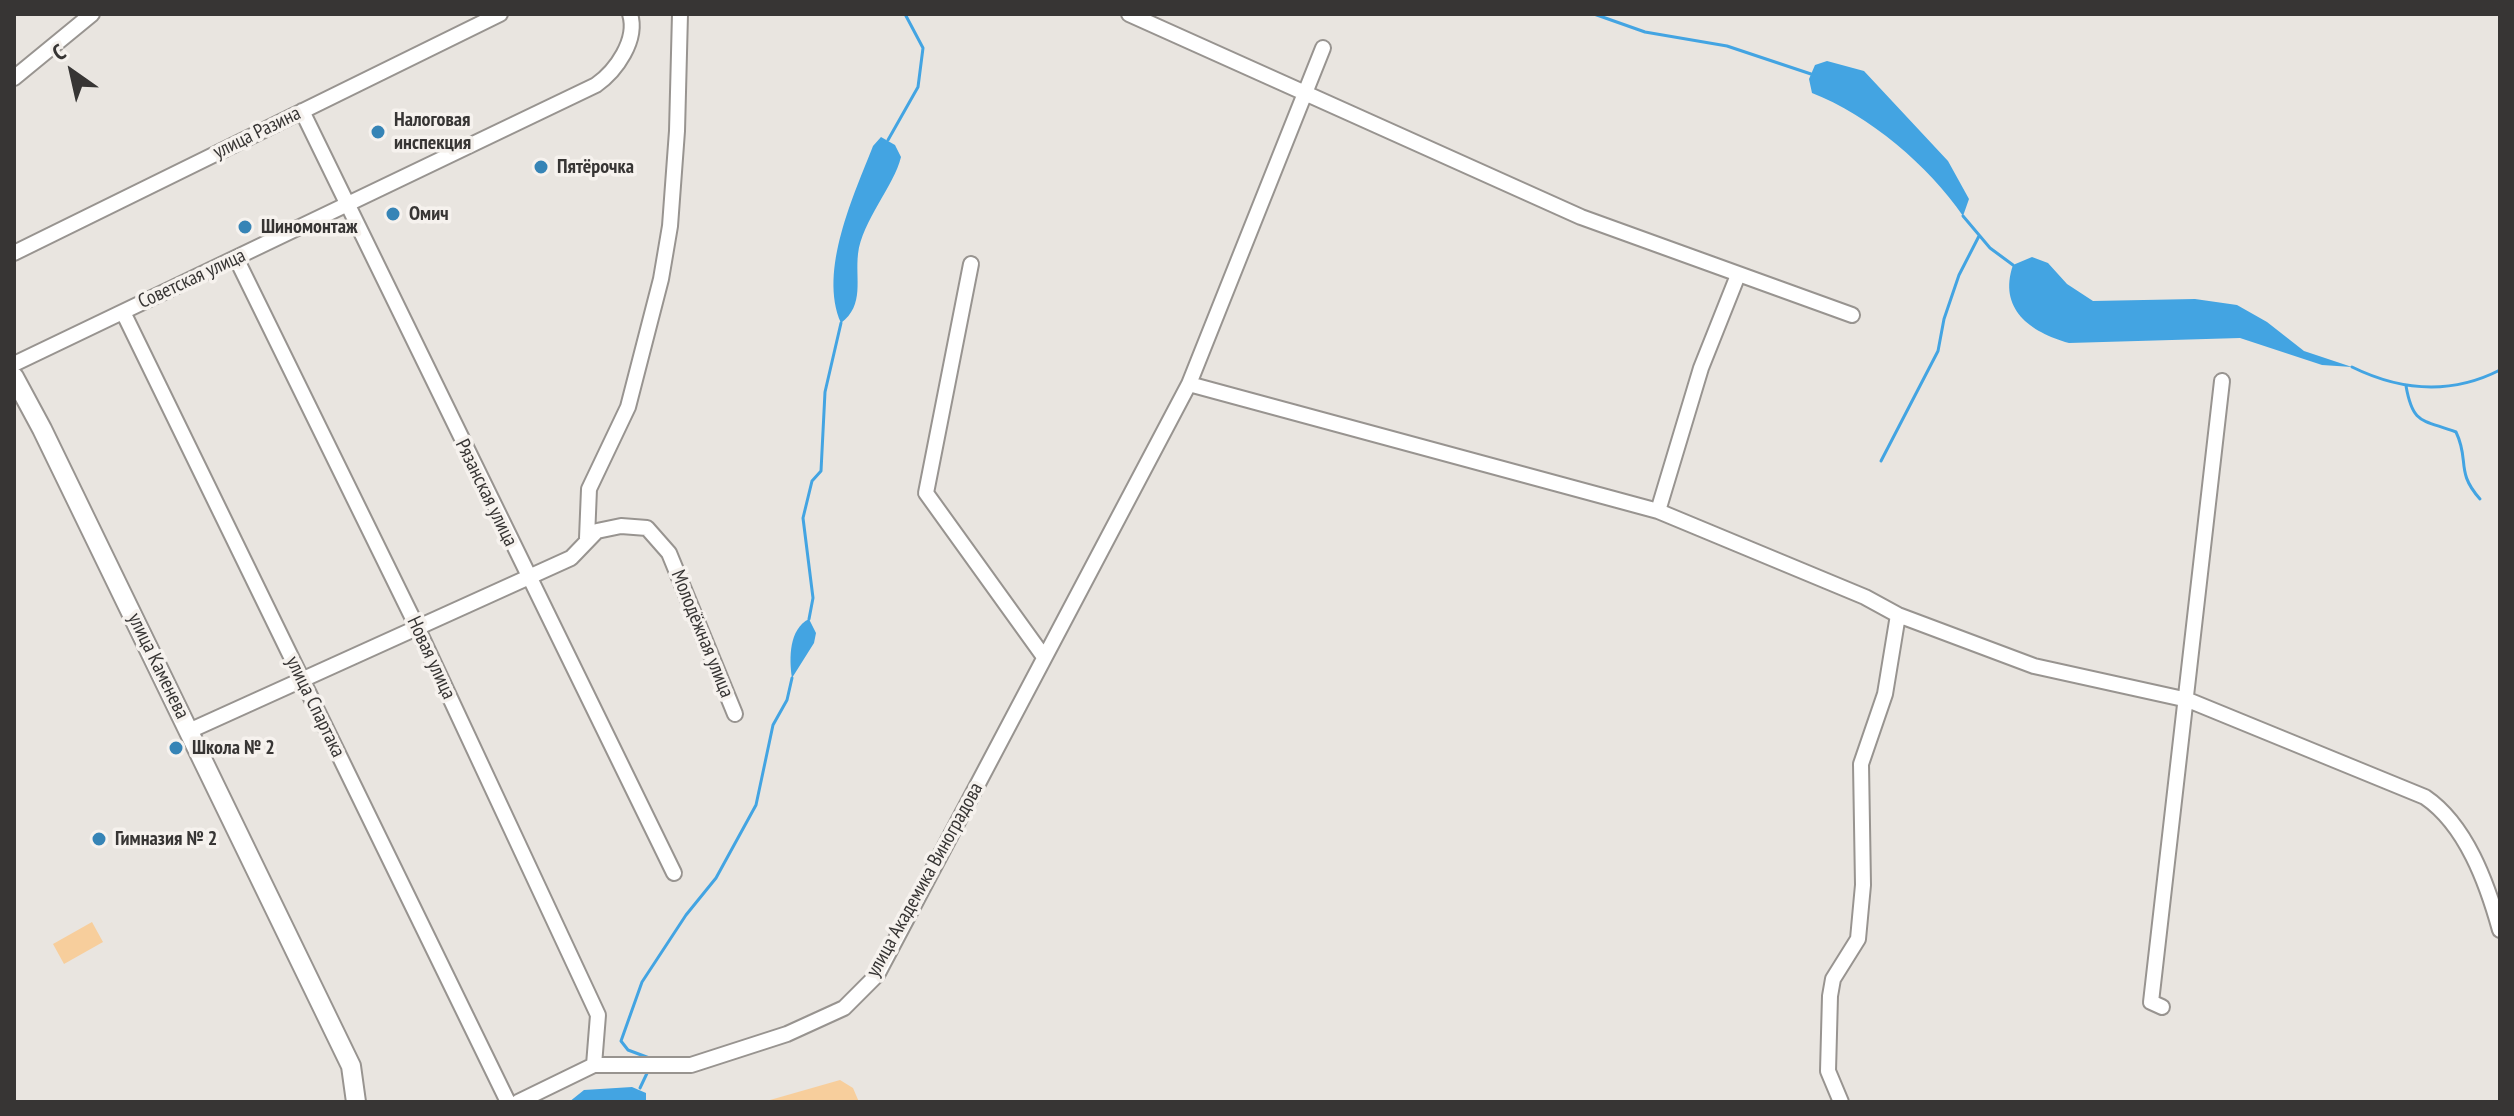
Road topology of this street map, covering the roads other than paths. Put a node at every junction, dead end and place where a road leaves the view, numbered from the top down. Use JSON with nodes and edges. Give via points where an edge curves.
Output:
{"nodes":[{"id":1,"x":92,"y":14,"type":"edge"},
{"id":2,"x":500,"y":14,"type":"edge"},
{"id":3,"x":630,"y":14,"type":"edge"},
{"id":4,"x":680,"y":14,"type":"edge"},
{"id":5,"x":1129,"y":14,"type":"edge"},
{"id":6,"x":1323,"y":48,"type":"dead end"},
{"id":7,"x":14,"y":78,"type":"edge"},
{"id":8,"x":1306,"y":95,"type":"junction"},
{"id":9,"x":302,"y":111,"type":"junction"},
{"id":10,"x":347,"y":203,"type":"junction"},
{"id":11,"x":14,"y":253,"type":"edge"},
{"id":12,"x":236,"y":258,"type":"junction"},
{"id":13,"x":971,"y":264,"type":"dead end"},
{"id":14,"x":1738,"y":275,"type":"junction"},
{"id":15,"x":123,"y":312,"type":"junction"},
{"id":16,"x":1852,"y":315,"type":"dead end"},
{"id":17,"x":14,"y":364,"type":"edge"},
{"id":18,"x":14,"y":377,"type":"edge"},
{"id":19,"x":2222,"y":381,"type":"dead end"},
{"id":20,"x":1189,"y":384,"type":"junction"},
{"id":21,"x":1658,"y":511,"type":"junction"},
{"id":22,"x":587,"y":538,"type":"junction"},
{"id":23,"x":528,"y":577,"type":"junction"},
{"id":24,"x":1898,"y":615,"type":"junction"},
{"id":25,"x":417,"y":627,"type":"junction"},
{"id":26,"x":1044,"y":657,"type":"junction"},
{"id":27,"x":302,"y":679,"type":"junction"},
{"id":28,"x":2188,"y":700,"type":"junction"},
{"id":29,"x":735,"y":714,"type":"dead end"},
{"id":30,"x":189,"y":731,"type":"junction"},
{"id":31,"x":674,"y":873,"type":"dead end"},
{"id":32,"x":2500,"y":930,"type":"edge"},
{"id":33,"x":2162,"y":1007,"type":"dead end"},
{"id":34,"x":594,"y":1065,"type":"junction"},
{"id":35,"x":352,"y":1098,"type":"edge"},
{"id":36,"x":508,"y":1102,"type":"edge"},
{"id":37,"x":518,"y":1102,"type":"edge"},
{"id":38,"x":1841,"y":1102,"type":"edge"}],
"edges":[{"from":1,"to":7,"type":"street"},
{"from":2,"to":9,"type":"street","name":"улица Разина"},
{"from":3,"to":10,"type":"street","name":"Советская улица","via":[[633,24],[617,66],[596,85]]},
{"from":4,"to":22,"type":"street","via":[[677,131],[661,279],[628,407],[589,489]]},
{"from":5,"to":8,"type":"street"},
{"from":6,"to":8,"type":"street","name":"улица Академика Виноградова"},
{"from":8,"to":14,"type":"street","via":[[1581,217]]},
{"from":8,"to":20,"type":"street","name":"улица Академика Виноградова"},
{"from":9,"to":10,"type":"street","name":"Рязанская улица"},
{"from":9,"to":11,"type":"street","name":"улица Разина"},
{"from":10,"to":12,"type":"street","name":"Советская улица"},
{"from":10,"to":23,"type":"street","name":"Рязанская улица"},
{"from":12,"to":15,"type":"street","name":"Советская улица"},
{"from":12,"to":25,"type":"street","name":"Новая улица"},
{"from":13,"to":26,"type":"street","via":[[926,493]]},
{"from":14,"to":16,"type":"street"},
{"from":14,"to":21,"type":"street","via":[[1701,368]]},
{"from":15,"to":17,"type":"street","name":"Советская улица"},
{"from":15,"to":27,"type":"street","name":"улица Спартака"},
{"from":18,"to":30,"type":"main road","name":"улица Каменева"},
{"from":19,"to":28,"type":"street"},
{"from":20,"to":21,"type":"street"},
{"from":20,"to":26,"type":"street","name":"улица Академика Виноградова"},
{"from":21,"to":24,"type":"street"},
{"from":22,"to":23,"type":"street","via":[[571,558]]},
{"from":22,"to":29,"type":"street","name":"Молодёжная улица","via":[[621,526],[647,528],[669,553]]},
{"from":23,"to":25,"type":"street"},
{"from":23,"to":31,"type":"street","name":"Рязанская улица"},
{"from":24,"to":28,"type":"street","via":[[2034,666]]},
{"from":24,"to":38,"type":"street","via":[[1885,694],[1861,764],[1863,885],[1858,939],[1833,979],[1830,996],[1828,1071]]},
{"from":25,"to":27,"type":"street"},
{"from":25,"to":34,"type":"street","name":"Новая улица","via":[[598,1015]]},
{"from":26,"to":34,"type":"street","name":"улица Академика Виноградова","via":[[877,975],[844,1008],[787,1034],[691,1065]]},
{"from":27,"to":30,"type":"street"},
{"from":27,"to":36,"type":"street","name":"улица Спартака"},
{"from":28,"to":32,"type":"street","via":[[2439,806],[2488,888]]},
{"from":28,"to":33,"type":"street","via":[[2151,1002]]},
{"from":30,"to":35,"type":"main road","name":"улица Каменева","via":[[351,1066]]},
{"from":34,"to":37,"type":"street"}]}
